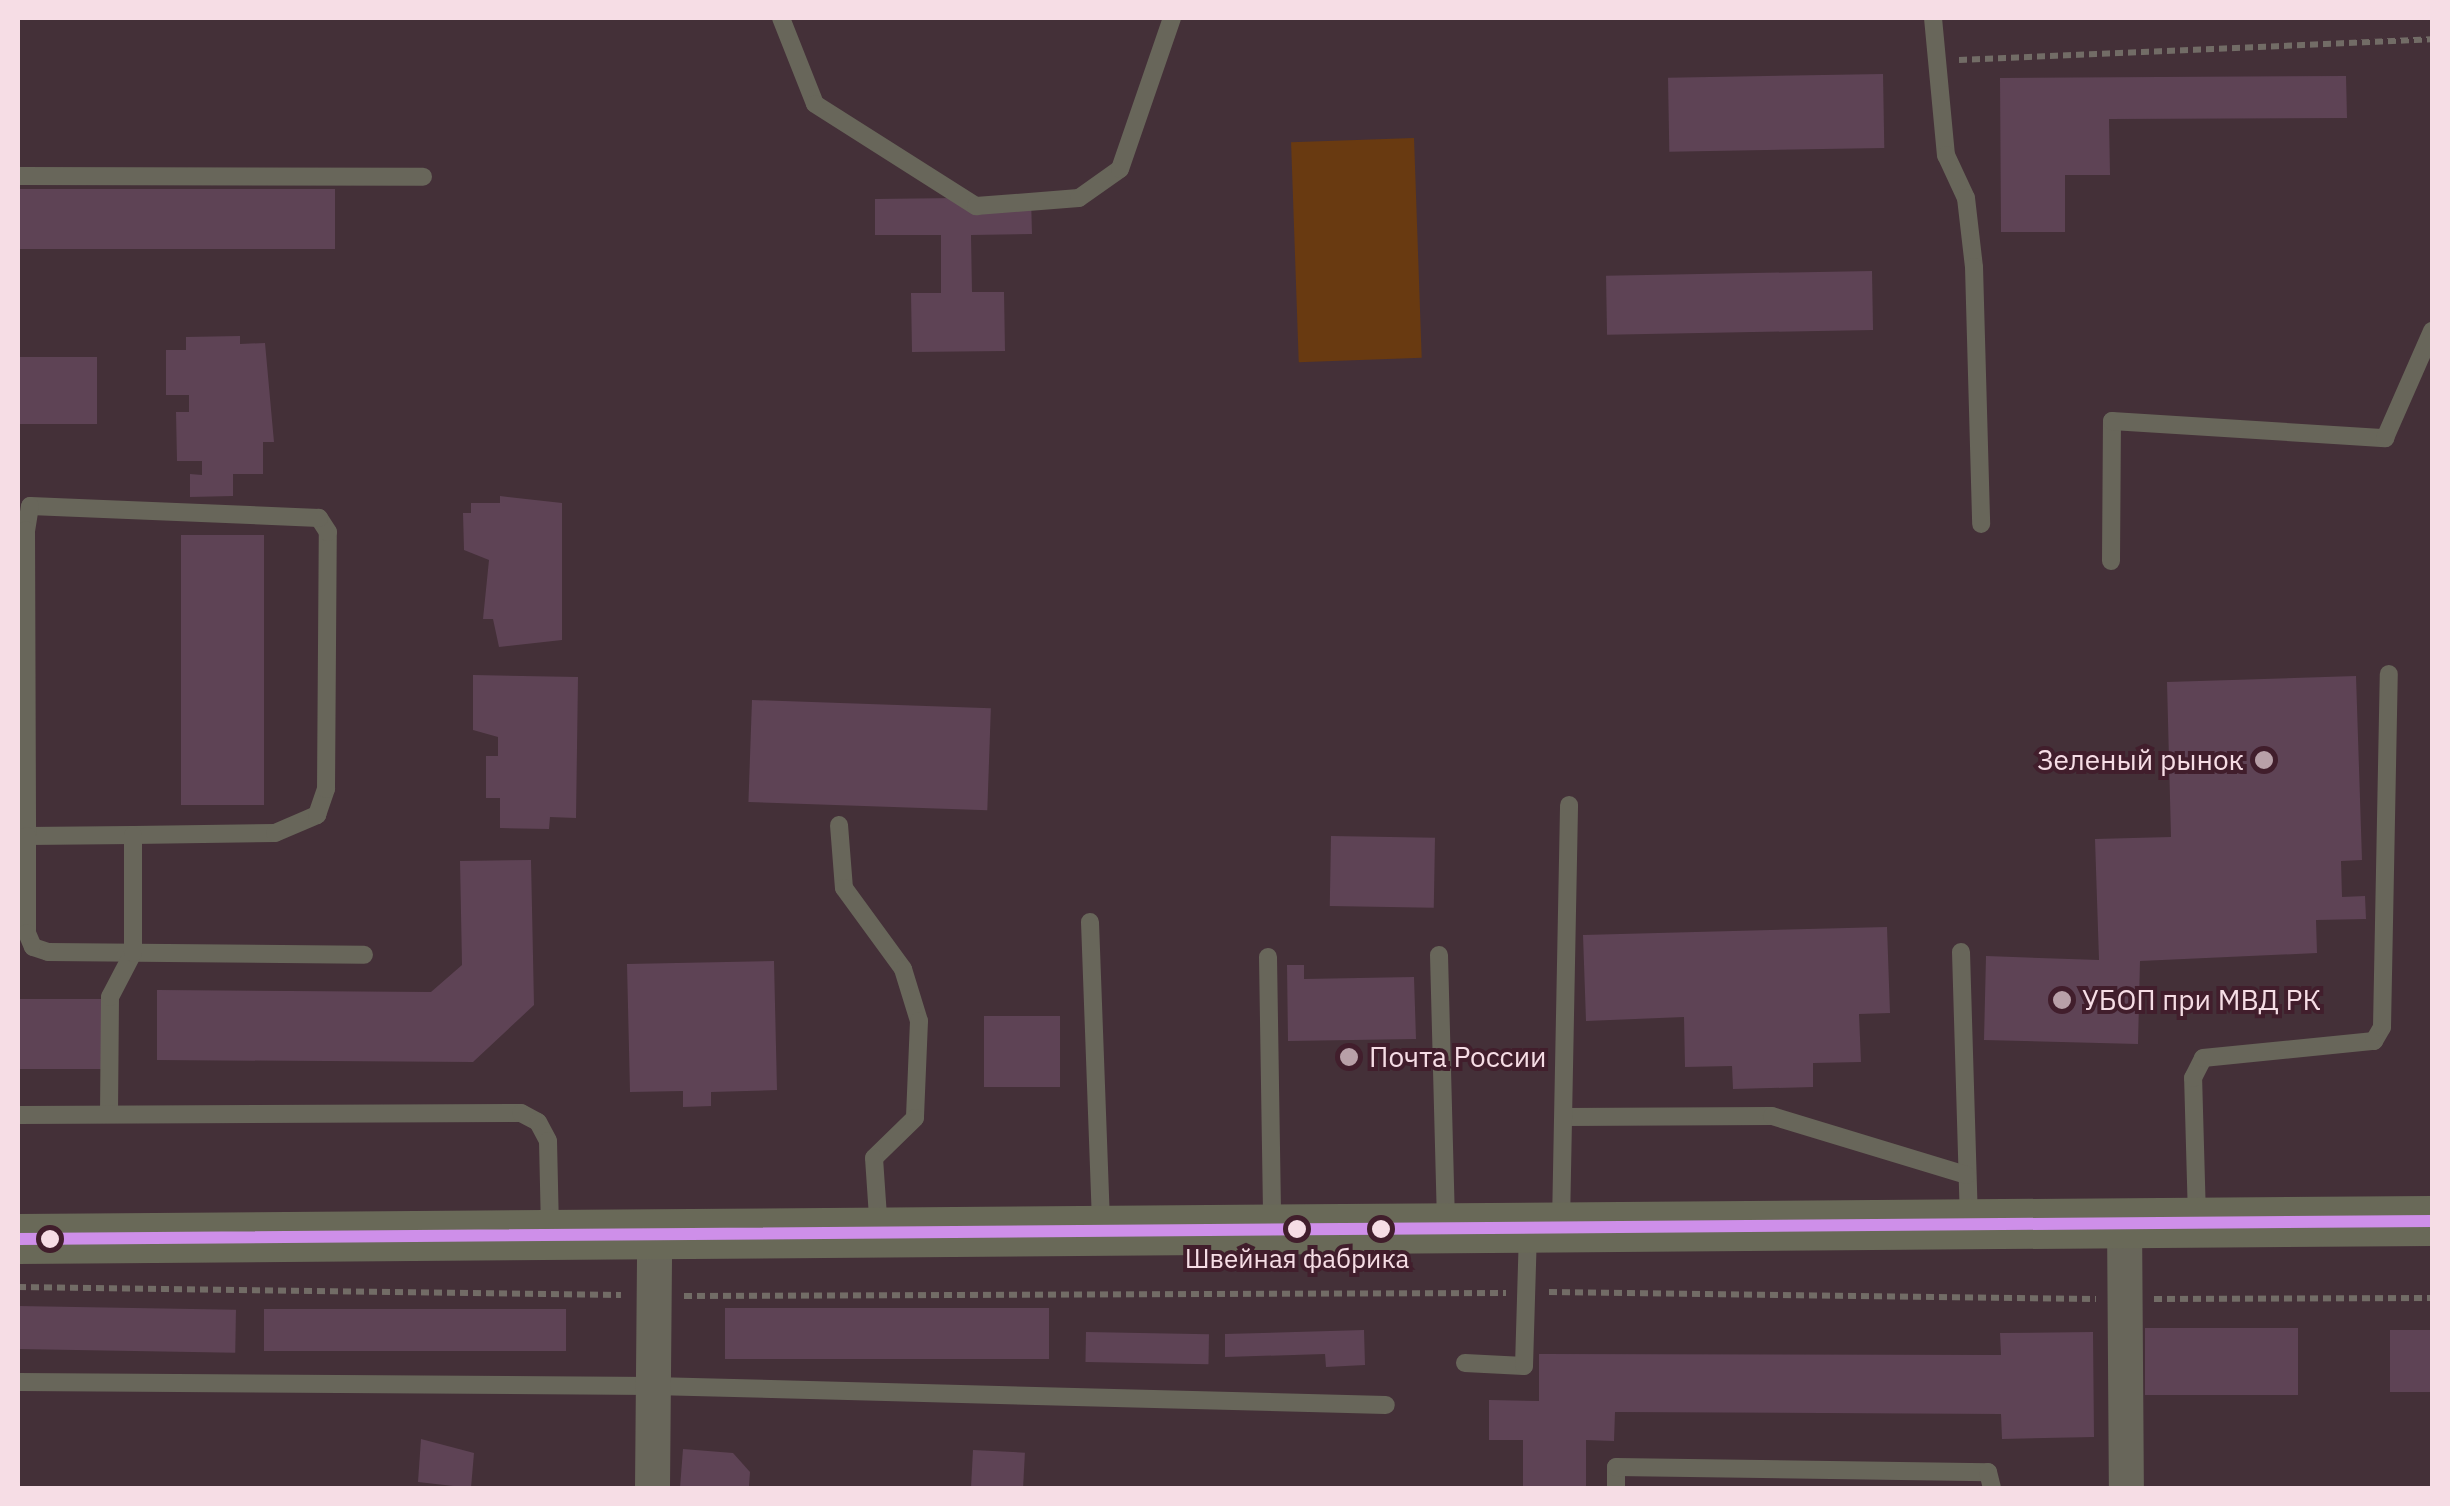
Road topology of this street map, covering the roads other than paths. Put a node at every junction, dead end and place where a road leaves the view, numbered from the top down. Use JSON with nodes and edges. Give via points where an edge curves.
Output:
{"nodes":[{"id":1,"x":781,"y":18,"type":"edge"},
{"id":2,"x":1172,"y":18,"type":"edge"},
{"id":3,"x":1932,"y":18,"type":"edge"},
{"id":4,"x":18,"y":176,"type":"edge"},
{"id":5,"x":423,"y":177,"type":"dead end"},
{"id":6,"x":2432,"y":331,"type":"edge"},
{"id":7,"x":1981,"y":524,"type":"dead end"},
{"id":8,"x":2111,"y":561,"type":"dead end"},
{"id":9,"x":2389,"y":674,"type":"dead end"},
{"id":10,"x":1569,"y":804,"type":"dead end"},
{"id":11,"x":839,"y":825,"type":"dead end"},
{"id":12,"x":133,"y":834,"type":"junction"},
{"id":13,"x":22,"y":836,"type":"edge"},
{"id":14,"x":1090,"y":922,"type":"dead end"},
{"id":15,"x":1961,"y":952,"type":"dead end"},
{"id":16,"x":133,"y":953,"type":"junction"},
{"id":17,"x":364,"y":955,"type":"dead end"},
{"id":18,"x":1439,"y":955,"type":"dead end"},
{"id":19,"x":1268,"y":957,"type":"dead end"},
{"id":20,"x":109,"y":1113,"type":"junction"},
{"id":21,"x":18,"y":1115,"type":"edge"},
{"id":22,"x":1565,"y":1117,"type":"junction"},
{"id":23,"x":1967,"y":1198,"type":"junction"},
{"id":24,"x":2124,"y":1218,"type":"junction"},
{"id":25,"x":2197,"y":1218,"type":"junction"},
{"id":26,"x":2432,"y":1220,"type":"edge"},
{"id":27,"x":1545,"y":1224,"type":"junction"},
{"id":28,"x":1446,"y":1225,"type":"junction"},
{"id":29,"x":1272,"y":1227,"type":"junction"},
{"id":30,"x":1102,"y":1229,"type":"junction"},
{"id":31,"x":880,"y":1231,"type":"junction"},
{"id":32,"x":550,"y":1234,"type":"junction"},
{"id":33,"x":654,"y":1234,"type":"junction"},
{"id":34,"x":18,"y":1239,"type":"edge"},
{"id":35,"x":1465,"y":1363,"type":"dead end"},
{"id":36,"x":18,"y":1382,"type":"edge"},
{"id":37,"x":653,"y":1386,"type":"junction"},
{"id":38,"x":1386,"y":1405,"type":"dead end"},
{"id":39,"x":652,"y":1488,"type":"edge"},
{"id":40,"x":1616,"y":1488,"type":"edge"},
{"id":41,"x":1992,"y":1488,"type":"edge"},
{"id":42,"x":2126,"y":1488,"type":"edge"}],
"edges":[{"from":1,"to":2,"type":"lane","via":[[815,104],[976,206],[1079,198],[1120,170]]},
{"from":3,"to":7,"type":"lane","via":[[1946,155],[1966,198],[1974,267]]},
{"from":4,"to":5,"type":"lane"},
{"from":6,"to":8,"type":"lane","via":[[2384,438],[2112,422]]},
{"from":9,"to":25,"type":"lane","via":[[2382,1027],[2374,1041],[2203,1058],[2193,1078]]},
{"from":10,"to":22,"type":"lane"},
{"from":11,"to":31,"type":"lane","via":[[844,888],[903,969],[919,1020],[915,1118],[874,1158]]},
{"from":12,"to":13,"type":"lane"},
{"from":12,"to":13,"type":"lane","via":[[275,832],[317,816],[326,789],[328,552],[319,518],[30,506]]},
{"from":12,"to":16,"type":"lane"},
{"from":13,"to":16,"type":"lane","via":[[33,947]]},
{"from":14,"to":30,"type":"lane"},
{"from":15,"to":23,"type":"lane"},
{"from":16,"to":17,"type":"lane"},
{"from":16,"to":20,"type":"lane","via":[[110,997]]},
{"from":18,"to":28,"type":"lane"},
{"from":19,"to":29,"type":"lane"},
{"from":20,"to":21,"type":"lane"},
{"from":20,"to":32,"type":"lane","via":[[521,1113],[538,1122],[548,1140]]},
{"from":22,"to":23,"type":"lane","via":[[1772,1116]]},
{"from":22,"to":27,"type":"lane"},
{"from":23,"to":24,"type":"main road"},
{"from":23,"to":27,"type":"main road"},
{"from":24,"to":25,"type":"main road"},
{"from":24,"to":42,"type":"street"},
{"from":25,"to":26,"type":"main road"},
{"from":27,"to":28,"type":"main road"},
{"from":27,"to":35,"type":"lane","via":[[1526,1292],[1524,1366]]},
{"from":28,"to":29,"type":"main road"},
{"from":29,"to":30,"type":"main road"},
{"from":30,"to":31,"type":"main road"},
{"from":31,"to":33,"type":"main road"},
{"from":32,"to":33,"type":"main road"},
{"from":32,"to":34,"type":"main road"},
{"from":33,"to":37,"type":"street"},
{"from":36,"to":37,"type":"lane"},
{"from":37,"to":38,"type":"lane"},
{"from":37,"to":39,"type":"street"},
{"from":40,"to":41,"type":"lane","via":[[1616,1467],[1988,1472]]}]}
